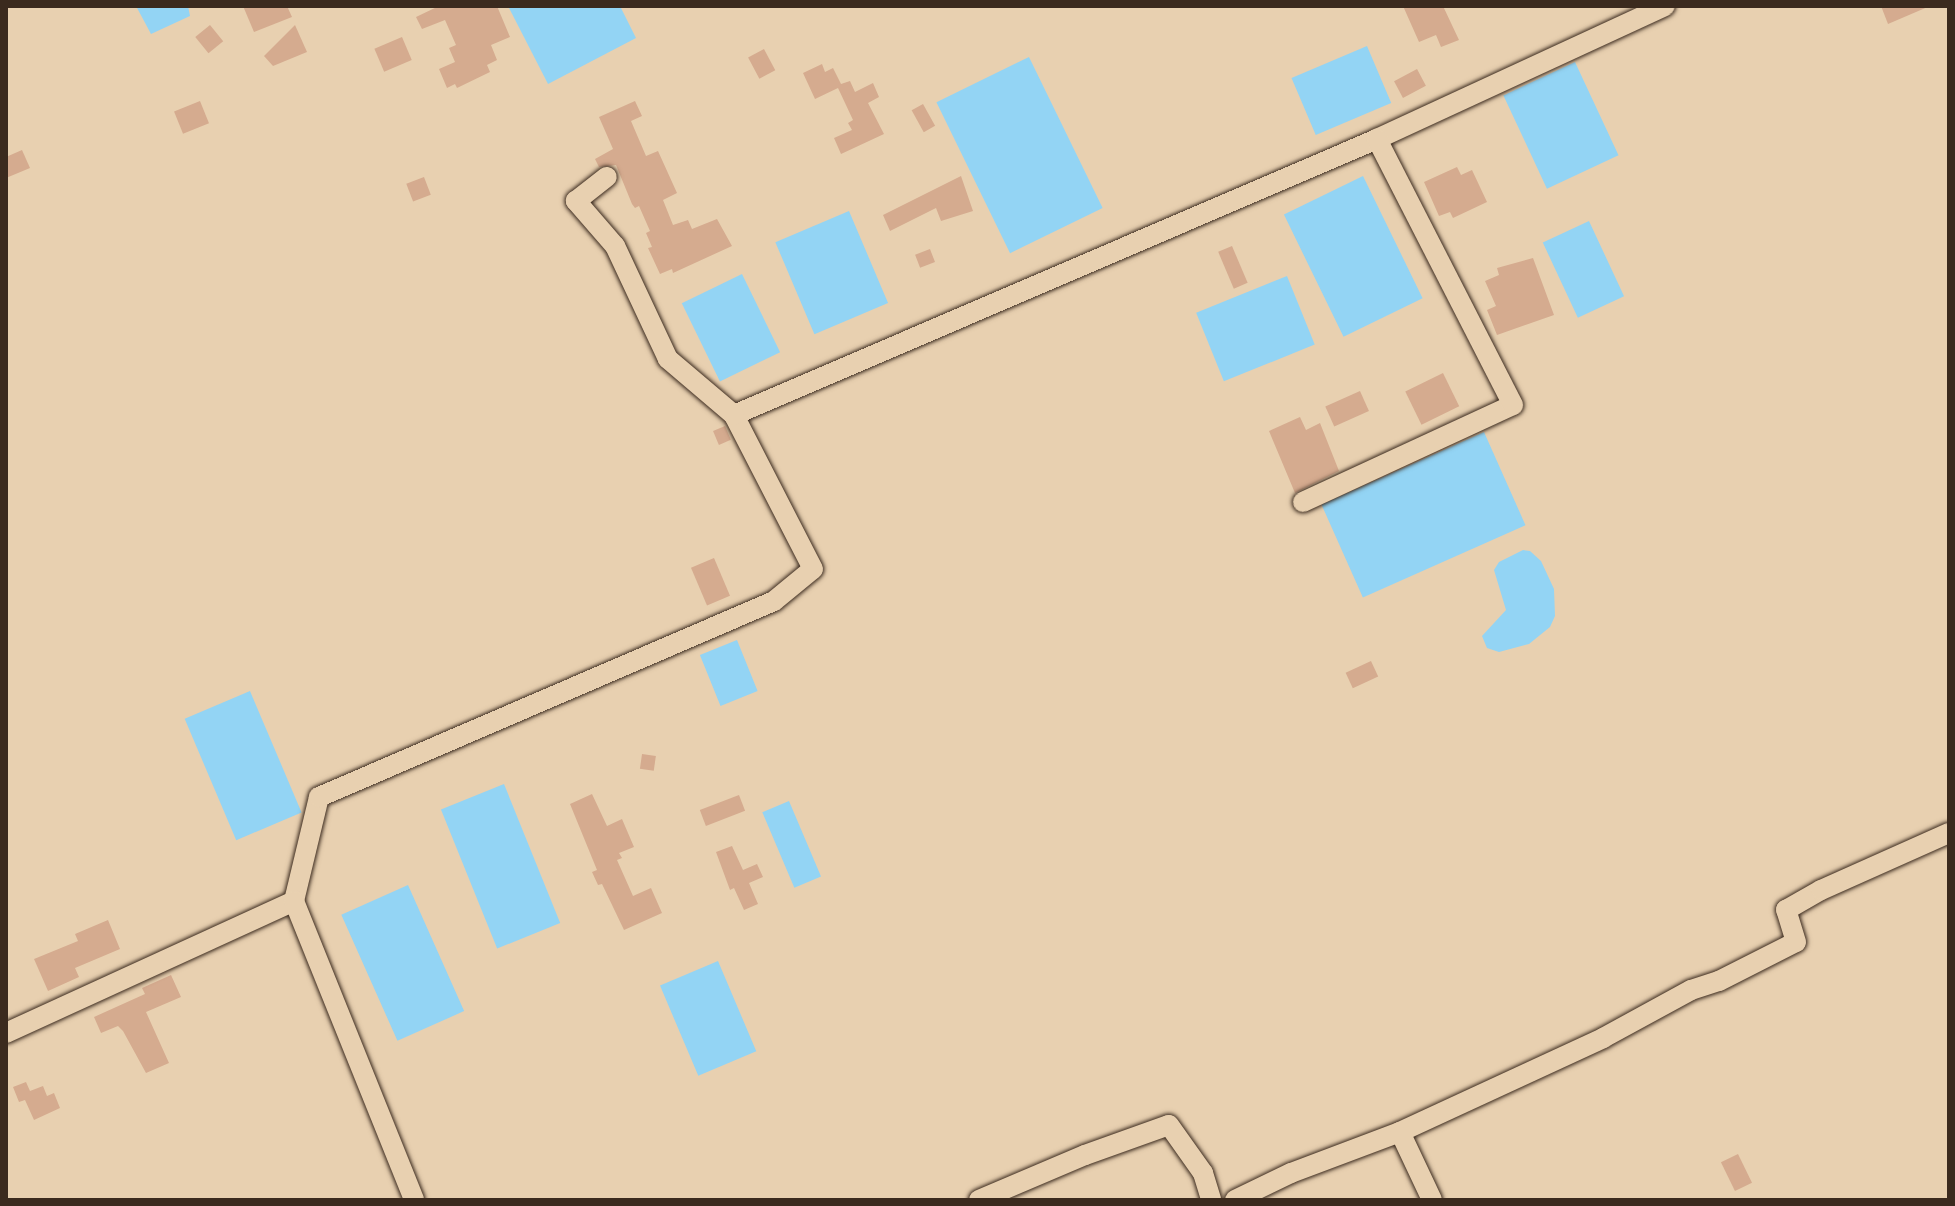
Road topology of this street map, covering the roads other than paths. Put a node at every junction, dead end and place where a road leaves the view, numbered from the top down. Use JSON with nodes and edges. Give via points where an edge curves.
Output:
{"nodes":[{"id":1,"x":1665,"y":6,"type":"edge"},
{"id":2,"x":1377,"y":139,"type":"junction"},
{"id":3,"x":607,"y":177,"type":"dead end"},
{"id":4,"x":734,"y":415,"type":"junction"},
{"id":5,"x":1303,"y":502,"type":"dead end"},
{"id":6,"x":1949,"y":833,"type":"edge"},
{"id":7,"x":294,"y":901,"type":"junction"},
{"id":8,"x":6,"y":1033,"type":"edge"},
{"id":9,"x":1400,"y":1132,"type":"junction"},
{"id":10,"x":414,"y":1200,"type":"edge"},
{"id":11,"x":979,"y":1200,"type":"edge"},
{"id":12,"x":1211,"y":1200,"type":"edge"},
{"id":13,"x":1235,"y":1200,"type":"edge"},
{"id":14,"x":1432,"y":1200,"type":"edge"}],
"edges":[{"from":1,"to":2,"type":"street"},
{"from":2,"to":4,"type":"street"},
{"from":2,"to":5,"type":"street","via":[[1513,405]]},
{"from":3,"to":4,"type":"street","via":[[576,201],[615,246],[668,359]]},
{"from":4,"to":7,"type":"street","via":[[813,569],[774,601],[319,797]]},
{"from":6,"to":9,"type":"street","via":[[1786,910],[1796,942]]},
{"from":7,"to":8,"type":"street"},
{"from":7,"to":10,"type":"street"},
{"from":9,"to":13,"type":"street"},
{"from":9,"to":14,"type":"street"},
{"from":11,"to":12,"type":"street","via":[[1169,1125],[1203,1173]]}]}
